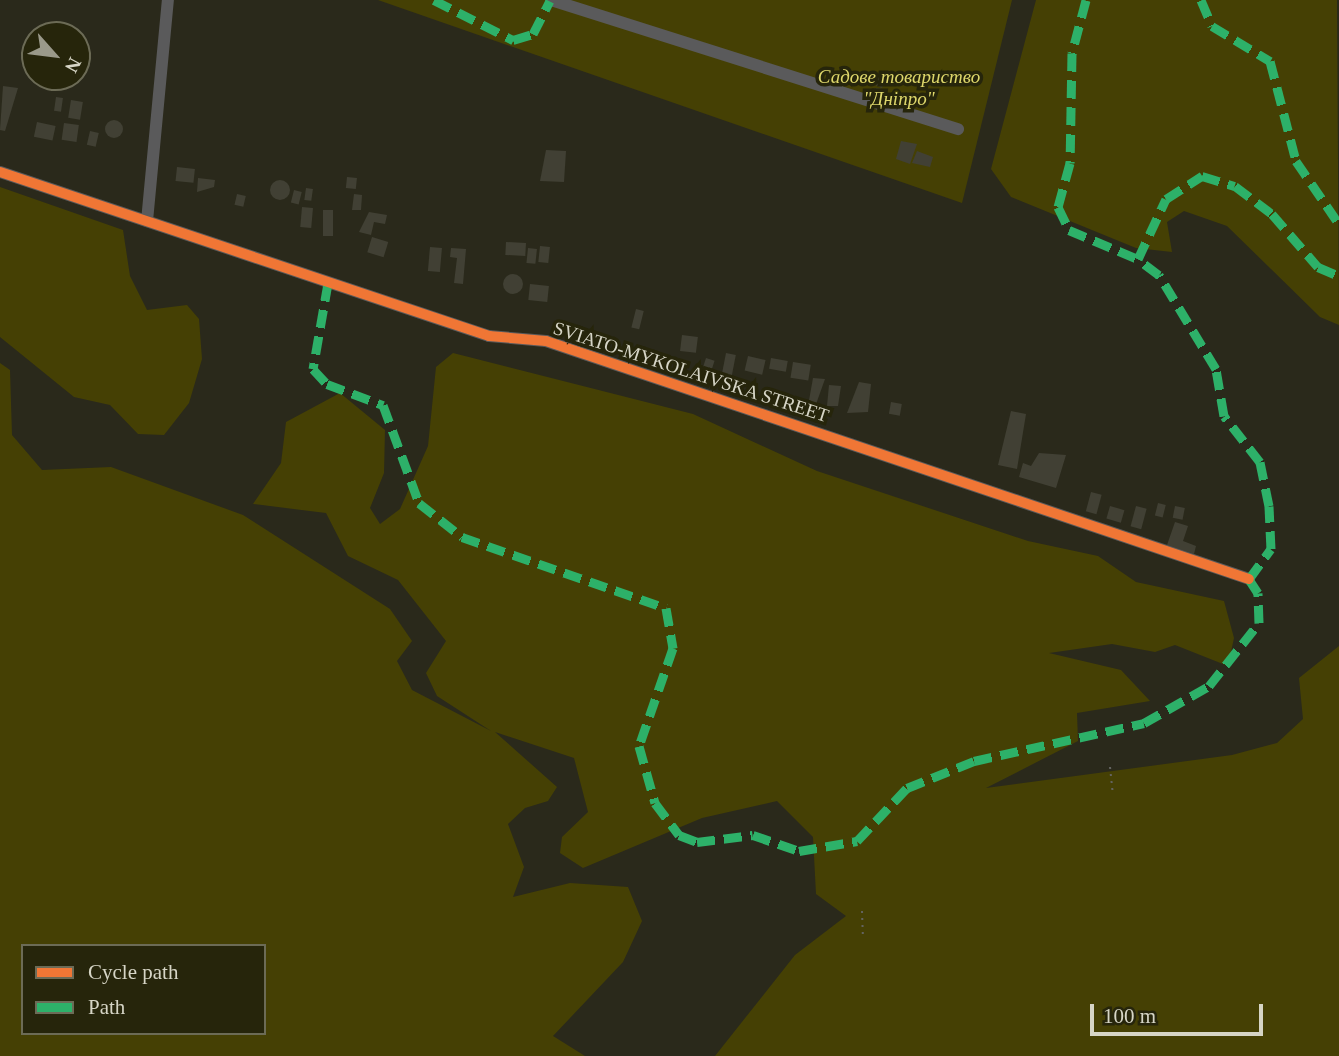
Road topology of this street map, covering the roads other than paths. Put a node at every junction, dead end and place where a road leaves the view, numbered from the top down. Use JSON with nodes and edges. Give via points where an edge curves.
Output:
{"nodes":[{"id":1,"x":168,"y":0,"type":"edge"},
{"id":2,"x":551,"y":0,"type":"edge"},
{"id":3,"x":958,"y":130,"type":"dead end"},
{"id":4,"x":0,"y":172,"type":"edge"},
{"id":5,"x":147,"y":221,"type":"junction"},
{"id":6,"x":1249,"y":579,"type":"dead end"}],
"edges":[{"from":1,"to":5,"type":"street"},
{"from":2,"to":3,"type":"street"},
{"from":4,"to":5,"type":"street","name":"SVIATO-MYKOLAIVSKA STREET"},
{"from":5,"to":6,"type":"street","name":"SVIATO-MYKOLAIVSKA STREET","via":[[489,337],[546,341]]}]}
